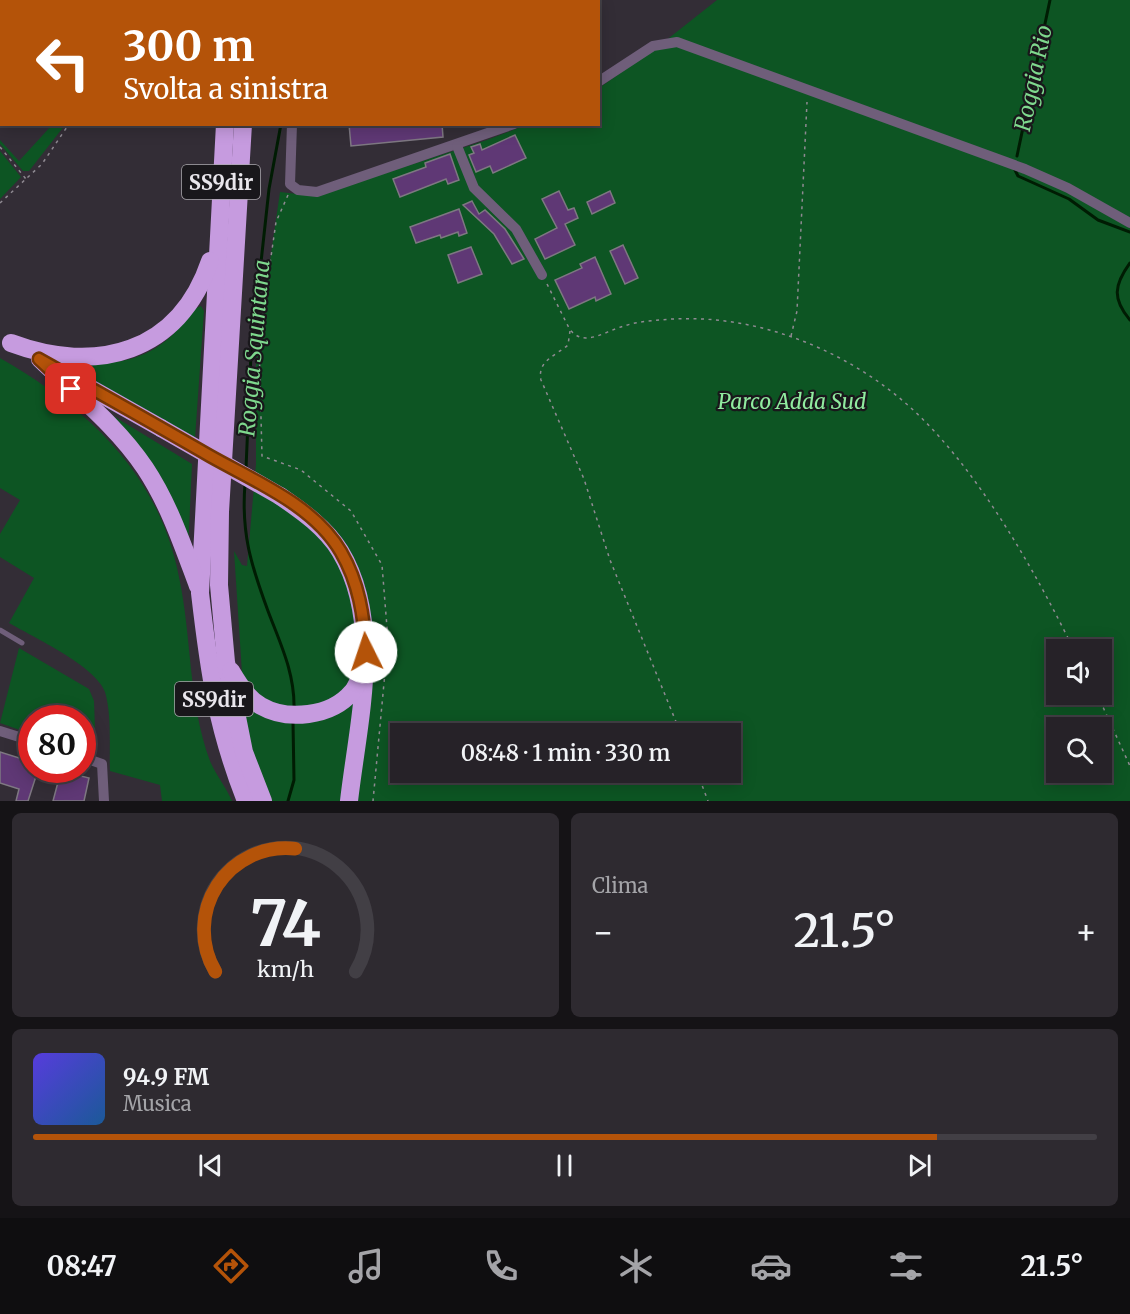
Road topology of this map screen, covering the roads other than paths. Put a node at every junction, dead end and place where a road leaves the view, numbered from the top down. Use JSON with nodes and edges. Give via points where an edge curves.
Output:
{"nodes":[{"id":1,"x":600,"y":81,"type":"edge"},
{"id":2,"x":225,"y":126,"type":"edge"},
{"id":3,"x":243,"y":126,"type":"edge"},
{"id":4,"x":292,"y":126,"type":"edge"},
{"id":5,"x":509,"y":126,"type":"edge"},
{"id":6,"x":457,"y":146,"type":"junction"},
{"id":7,"x":1130,"y":223,"type":"edge"},
{"id":8,"x":217,"y":240,"type":"junction"},
{"id":9,"x":542,"y":275,"type":"road end"},
{"id":10,"x":39,"y":359,"type":"junction"},
{"id":11,"x":200,"y":593,"type":"junction"},
{"id":12,"x":0,"y":630,"type":"edge"},
{"id":13,"x":22,"y":643,"type":"dead end"},
{"id":14,"x":226,"y":662,"type":"junction"},
{"id":15,"x":363,"y":672,"type":"junction"},
{"id":16,"x":0,"y":731,"type":"edge"},
{"id":17,"x":18,"y":737,"type":"edge"},
{"id":18,"x":96,"y":762,"type":"edge"},
{"id":19,"x":104,"y":801,"type":"edge"},
{"id":20,"x":246,"y":801,"type":"edge"},
{"id":21,"x":263,"y":801,"type":"edge"},
{"id":22,"x":349,"y":801,"type":"edge"}],
"edges":[{"from":1,"to":7,"type":"street","via":[[653,46],[678,42],[1041,175]]},
{"from":2,"to":8,"type":"highway","number":"SS9dir"},
{"from":3,"to":14,"type":"highway","number":"SS9dir","via":[[220,512],[219,585]]},
{"from":4,"to":6,"type":"street","via":[[292,186],[305,192],[317,192]]},
{"from":5,"to":6,"type":"street"},
{"from":6,"to":9,"type":"street","via":[[474,188],[516,229]]},
{"from":8,"to":10,"type":"highway","via":[[191,304],[170,327],[115,353],[77,359],[39,354],[11,343]]},
{"from":8,"to":11,"type":"highway","number":"SS9dir"},
{"from":10,"to":11,"type":"highway","via":[[122,437],[146,470],[167,510]]},
{"from":10,"to":15,"type":"highway","bridge":true,"via":[[280,496],[323,530],[340,550],[353,578],[365,627]]},
{"from":11,"to":20,"type":"highway","number":"SS9dir","via":[[217,716]]},
{"from":12,"to":13,"type":"lane"},
{"from":14,"to":15,"type":"highway","via":[[242,690],[259,705],[280,715],[303,716],[330,707],[351,693]]},
{"from":14,"to":21,"type":"highway","number":"SS9dir","via":[[244,752]]},
{"from":15,"to":22,"type":"highway"},
{"from":16,"to":17,"type":"street"},
{"from":18,"to":19,"type":"street","via":[[102,764]]}]}
